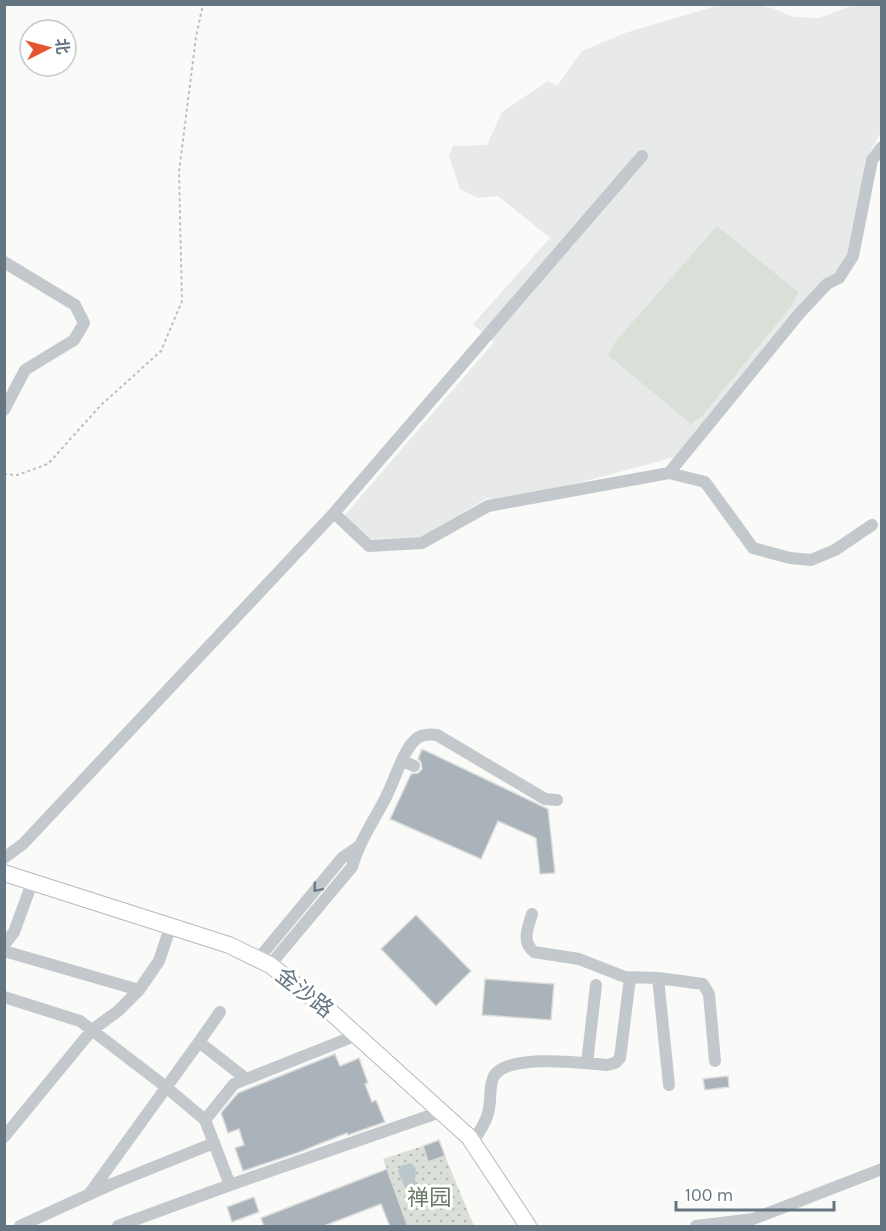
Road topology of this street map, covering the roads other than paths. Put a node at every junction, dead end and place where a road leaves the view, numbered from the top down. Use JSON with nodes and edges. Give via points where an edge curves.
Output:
{"nodes":[{"id":1,"x":882,"y":147,"type":"edge"},
{"id":2,"x":642,"y":156,"type":"dead end"},
{"id":3,"x":4,"y":262,"type":"edge"},
{"id":4,"x":4,"y":410,"type":"edge"},
{"id":5,"x":669,"y":473,"type":"junction"},
{"id":6,"x":334,"y":513,"type":"junction"},
{"id":7,"x":872,"y":525,"type":"dead end"},
{"id":8,"x":557,"y":800,"type":"dead end"},
{"id":9,"x":4,"y":858,"type":"edge"},
{"id":10,"x":4,"y":873,"type":"edge"},
{"id":11,"x":32,"y":883,"type":"junction"},
{"id":12,"x":532,"y":914,"type":"dead end"},
{"id":13,"x":171,"y":925,"type":"junction"},
{"id":14,"x":4,"y":945,"type":"edge"},
{"id":15,"x":4,"y":951,"type":"edge"},
{"id":16,"x":265,"y":962,"type":"junction"},
{"id":17,"x":630,"y":978,"type":"junction"},
{"id":18,"x":658,"y":978,"type":"junction"},
{"id":19,"x":596,"y":985,"type":"dead end"},
{"id":20,"x":139,"y":990,"type":"junction"},
{"id":21,"x":4,"y":997,"type":"edge"},
{"id":22,"x":220,"y":1012,"type":"dead end"},
{"id":23,"x":92,"y":1030,"type":"junction"},
{"id":24,"x":357,"y":1035,"type":"junction"},
{"id":25,"x":199,"y":1042,"type":"junction"},
{"id":26,"x":715,"y":1061,"type":"dead end"},
{"id":27,"x":586,"y":1063,"type":"junction"},
{"id":28,"x":245,"y":1078,"type":"junction"},
{"id":29,"x":669,"y":1085,"type":"dead end"},
{"id":30,"x":166,"y":1087,"type":"junction"},
{"id":31,"x":443,"y":1112,"type":"junction"},
{"id":32,"x":205,"y":1120,"type":"junction"},
{"id":33,"x":4,"y":1137,"type":"edge"},
{"id":34,"x":472,"y":1142,"type":"junction"},
{"id":35,"x":214,"y":1143,"type":"junction"},
{"id":36,"x":882,"y":1169,"type":"edge"},
{"id":37,"x":230,"y":1185,"type":"junction"},
{"id":38,"x":88,"y":1195,"type":"junction"},
{"id":39,"x":20,"y":1227,"type":"edge"},
{"id":40,"x":118,"y":1227,"type":"edge"},
{"id":41,"x":528,"y":1227,"type":"edge"},
{"id":42,"x":696,"y":1227,"type":"edge"}],
"edges":[{"from":1,"to":5,"type":"street","via":[[872,160],[853,256],[839,278],[827,284],[799,314]]},
{"from":2,"to":6,"type":"street"},
{"from":3,"to":4,"type":"street","via":[[75,305],[84,322],[74,340],[25,370]]},
{"from":5,"to":6,"type":"street","via":[[488,506],[422,543],[369,546]]},
{"from":5,"to":7,"type":"street","via":[[705,482],[753,548],[790,558],[819,557]]},
{"from":6,"to":9,"type":"street","via":[[23,844]]},
{"from":8,"to":16,"type":"street","via":[[545,799],[437,735],[418,738],[409,748],[408,763],[358,847],[342,858]]},
{"from":10,"to":11,"type":"main road","name":"金沙路"},
{"from":11,"to":13,"type":"main road","name":"金沙路"},
{"from":11,"to":14,"type":"street","via":[[14,932]]},
{"from":12,"to":17,"type":"street","via":[[526,943],[534,952],[579,959]]},
{"from":13,"to":16,"type":"main road","name":"金沙路"},
{"from":13,"to":20,"type":"street","via":[[159,961]]},
{"from":15,"to":20,"type":"street"},
{"from":16,"to":24,"type":"main road","name":"金沙路","via":[[308,992]]},
{"from":17,"to":18,"type":"street"},
{"from":17,"to":27,"type":"street","via":[[619,1060],[610,1065]]},
{"from":18,"to":26,"type":"street","via":[[700,982],[706,987]]},
{"from":18,"to":29,"type":"street"},
{"from":19,"to":27,"type":"street"},
{"from":20,"to":23,"type":"street"},
{"from":21,"to":23,"type":"street","via":[[80,1021]]},
{"from":22,"to":25,"type":"street"},
{"from":23,"to":30,"type":"street"},
{"from":23,"to":33,"type":"street"},
{"from":24,"to":28,"type":"street"},
{"from":24,"to":31,"type":"main road","name":"金沙路"},
{"from":25,"to":28,"type":"street"},
{"from":25,"to":30,"type":"street"},
{"from":27,"to":34,"type":"street","via":[[524,1063],[498,1072],[491,1086],[488,1114]]},
{"from":28,"to":32,"type":"street","via":[[234,1084]]},
{"from":30,"to":32,"type":"street"},
{"from":30,"to":38,"type":"street"},
{"from":31,"to":34,"type":"main road","name":"金沙路"},
{"from":31,"to":37,"type":"street"},
{"from":32,"to":35,"type":"street"},
{"from":34,"to":41,"type":"main road","name":"金沙路"},
{"from":35,"to":37,"type":"street"},
{"from":35,"to":38,"type":"street"},
{"from":36,"to":42,"type":"street","via":[[753,1219]]},
{"from":37,"to":40,"type":"street"},
{"from":38,"to":39,"type":"street"}]}
